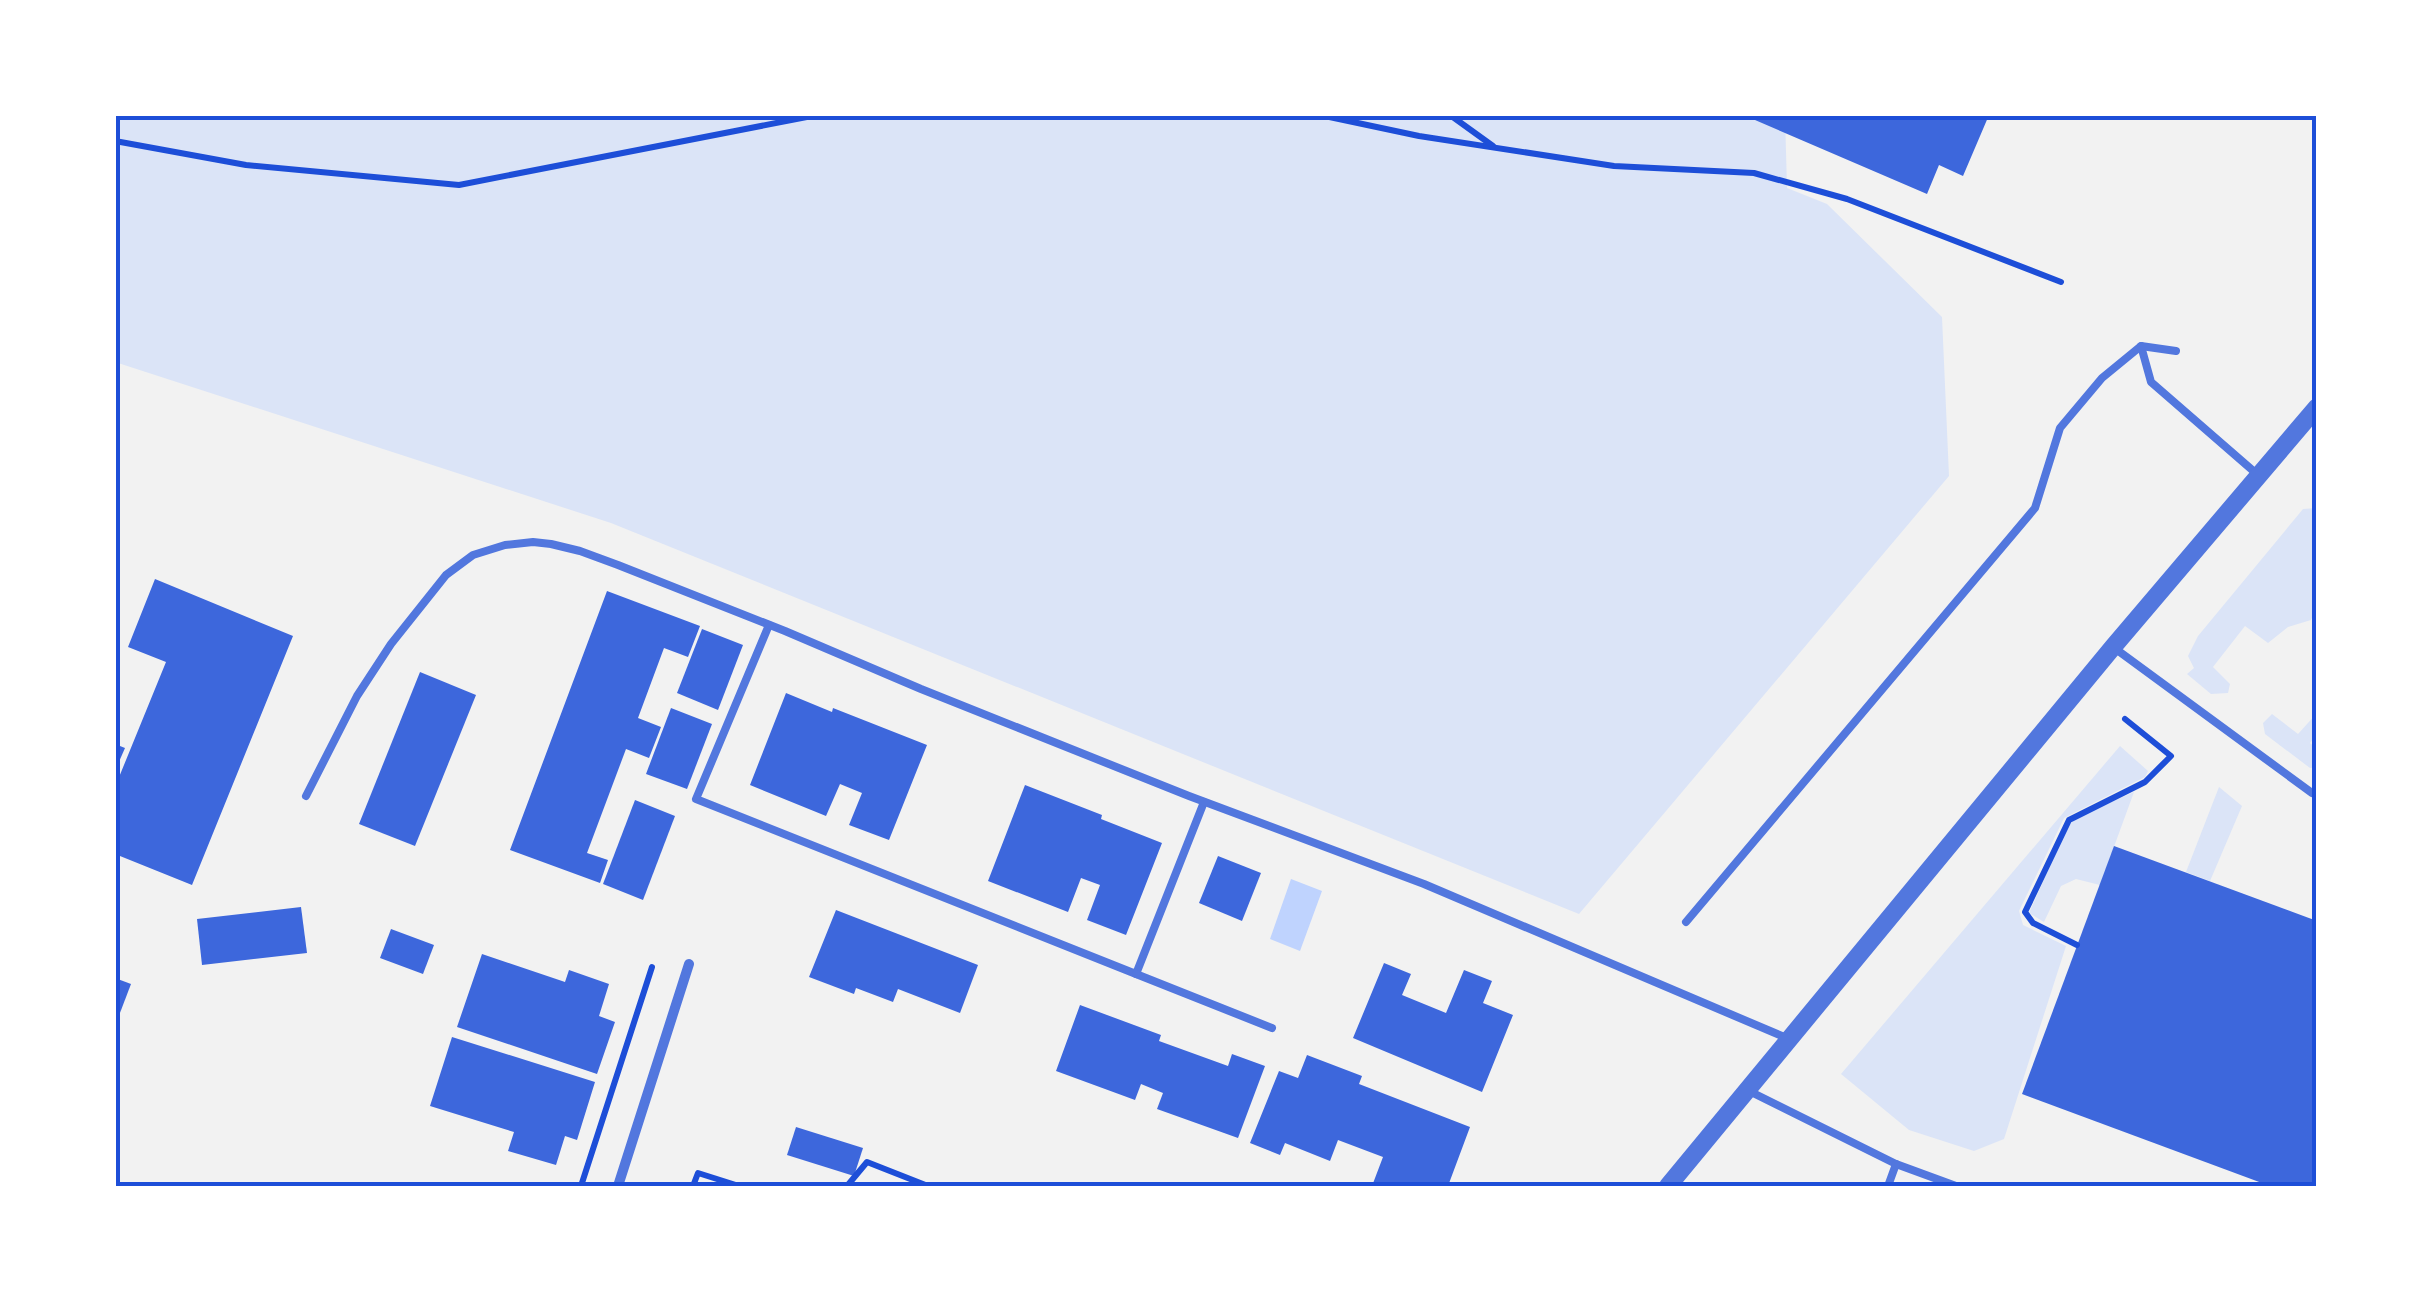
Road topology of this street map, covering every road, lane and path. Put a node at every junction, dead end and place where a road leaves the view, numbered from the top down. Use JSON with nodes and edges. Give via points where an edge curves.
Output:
{"nodes":[{"id":1,"x":817,"y":115,"type":"edge"},
{"id":2,"x":1320,"y":115,"type":"edge"},
{"id":3,"x":1450,"y":115,"type":"edge"},
{"id":4,"x":115,"y":140,"type":"edge"},
{"id":5,"x":1494,"y":147,"type":"junction"},
{"id":6,"x":2060,"y":282,"type":"dead end"},
{"id":7,"x":2141,"y":346,"type":"junction"},
{"id":8,"x":2176,"y":352,"type":"dead end"},
{"id":9,"x":2317,"y":407,"type":"edge"},
{"id":10,"x":2258,"y":475,"type":"junction"},
{"id":11,"x":769,"y":625,"type":"junction"},
{"id":12,"x":2114,"y":648,"type":"junction"},
{"id":13,"x":2125,"y":720,"type":"dead end"},
{"id":14,"x":2312,"y":793,"type":"dead end"},
{"id":15,"x":306,"y":796,"type":"dead end"},
{"id":16,"x":1204,"y":802,"type":"junction"},
{"id":17,"x":1686,"y":922,"type":"dead end"},
{"id":18,"x":2078,"y":944,"type":"dead end"},
{"id":19,"x":689,"y":964,"type":"dead end"},
{"id":20,"x":652,"y":968,"type":"dead end"},
{"id":21,"x":1136,"y":974,"type":"junction"},
{"id":22,"x":1272,"y":1028,"type":"dead end"},
{"id":23,"x":1789,"y":1040,"type":"junction"},
{"id":24,"x":1747,"y":1090,"type":"junction"},
{"id":25,"x":1896,"y":1164,"type":"junction"},
{"id":26,"x":581,"y":1186,"type":"edge"},
{"id":27,"x":618,"y":1186,"type":"edge"},
{"id":28,"x":693,"y":1186,"type":"edge"},
{"id":29,"x":739,"y":1186,"type":"edge"},
{"id":30,"x":847,"y":1186,"type":"edge"},
{"id":31,"x":928,"y":1186,"type":"edge"},
{"id":32,"x":1668,"y":1186,"type":"edge"},
{"id":33,"x":1888,"y":1186,"type":"edge"},
{"id":34,"x":1956,"y":1186,"type":"edge"}],
"edges":[{"from":1,"to":4,"type":"path","via":[[459,185],[246,165]]},
{"from":2,"to":5,"type":"path"},
{"from":3,"to":5,"type":"path"},
{"from":5,"to":6,"type":"path","via":[[1614,166],[1754,173],[1846,199]]},
{"from":7,"to":8,"type":"lane"},
{"from":7,"to":10,"type":"lane","via":[[2151,382]]},
{"from":7,"to":17,"type":"lane","via":[[2102,378],[2060,428],[2035,508]]},
{"from":9,"to":10,"type":"street"},
{"from":10,"to":12,"type":"street"},
{"from":11,"to":15,"type":"lane","via":[[566,547],[533,542],[473,555],[446,574],[391,644]]},
{"from":11,"to":16,"type":"lane"},
{"from":11,"to":21,"type":"lane","via":[[696,800]]},
{"from":12,"to":14,"type":"lane"},
{"from":12,"to":23,"type":"street"},
{"from":13,"to":18,"type":"path","via":[[2171,756],[2145,782],[2068,820],[2026,912],[2033,923]]},
{"from":16,"to":21,"type":"lane"},
{"from":16,"to":23,"type":"lane","via":[[1424,884]]},
{"from":19,"to":27,"type":"street"},
{"from":20,"to":26,"type":"path"},
{"from":21,"to":22,"type":"lane"},
{"from":23,"to":24,"type":"street"},
{"from":24,"to":25,"type":"lane"},
{"from":24,"to":32,"type":"street"},
{"from":25,"to":33,"type":"lane"},
{"from":25,"to":34,"type":"lane"},
{"from":28,"to":29,"type":"path","via":[[698,1173]]},
{"from":30,"to":31,"type":"path","via":[[866,1162]]}]}
